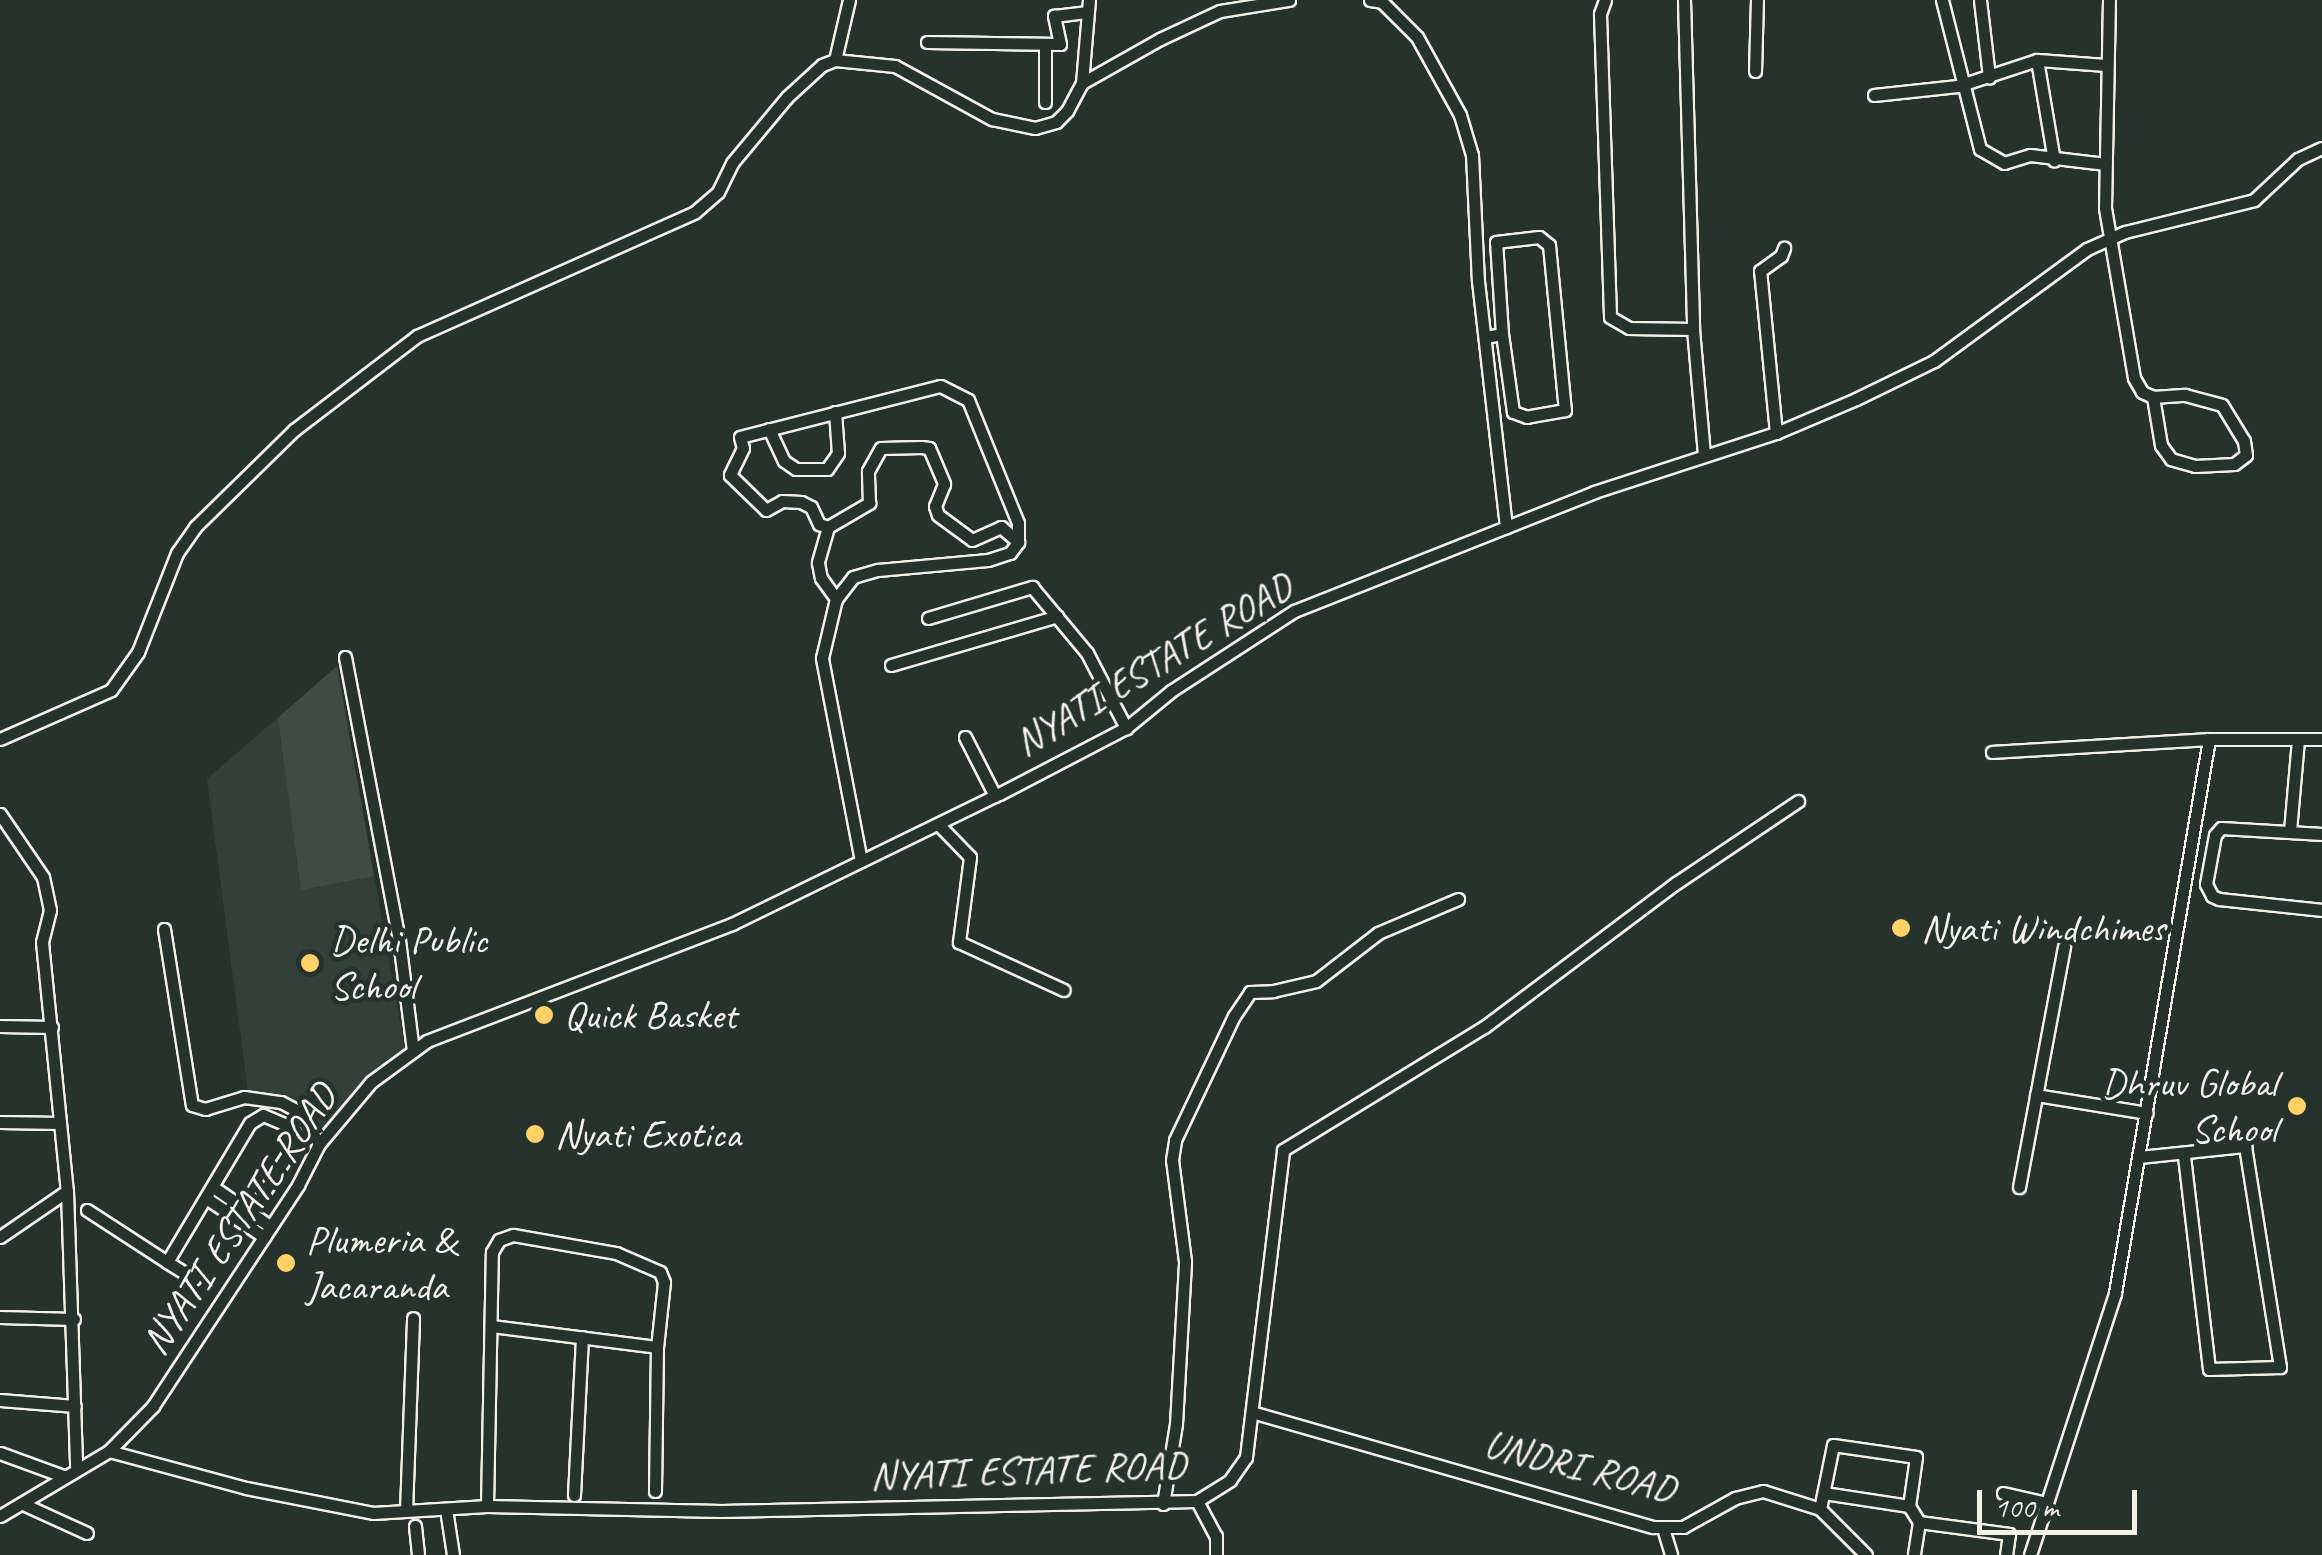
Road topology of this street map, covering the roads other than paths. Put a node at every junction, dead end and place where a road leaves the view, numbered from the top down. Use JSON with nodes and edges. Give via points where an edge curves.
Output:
{"nodes":[{"id":1,"x":849,"y":0,"type":"edge"},
{"id":2,"x":1289,"y":0,"type":"edge"},
{"id":3,"x":1370,"y":0,"type":"edge"},
{"id":4,"x":1605,"y":0,"type":"edge"},
{"id":5,"x":1684,"y":0,"type":"edge"},
{"id":6,"x":1757,"y":0,"type":"edge"},
{"id":7,"x":1942,"y":0,"type":"edge"},
{"id":8,"x":1980,"y":0,"type":"edge"},
{"id":9,"x":2109,"y":0,"type":"edge"},
{"id":10,"x":1088,"y":6,"type":"edge"},
{"id":11,"x":928,"y":42,"type":"dead end"},
{"id":12,"x":1045,"y":44,"type":"junction"},
{"id":13,"x":834,"y":60,"type":"junction"},
{"id":14,"x":2037,"y":60,"type":"junction"},
{"id":15,"x":2107,"y":65,"type":"junction"},
{"id":16,"x":1755,"y":70,"type":"dead end"},
{"id":17,"x":1989,"y":77,"type":"junction"},
{"id":18,"x":1082,"y":83,"type":"junction"},
{"id":19,"x":1962,"y":85,"type":"junction"},
{"id":20,"x":1874,"y":95,"type":"dead end"},
{"id":21,"x":1044,"y":102,"type":"dead end"},
{"id":22,"x":2322,"y":148,"type":"edge"},
{"id":23,"x":2054,"y":161,"type":"junction"},
{"id":24,"x":2106,"y":164,"type":"junction"},
{"id":25,"x":2111,"y":238,"type":"junction"},
{"id":26,"x":1784,"y":248,"type":"dead end"},
{"id":27,"x":1694,"y":328,"type":"junction"},
{"id":28,"x":1502,"y":334,"type":"junction"},
{"id":29,"x":1485,"y":337,"type":"junction"},
{"id":30,"x":2152,"y":397,"type":"junction"},
{"id":31,"x":835,"y":412,"type":"junction"},
{"id":32,"x":769,"y":430,"type":"junction"},
{"id":33,"x":1776,"y":433,"type":"junction"},
{"id":34,"x":1704,"y":456,"type":"junction"},
{"id":35,"x":828,"y":527,"type":"junction"},
{"id":36,"x":1506,"y":527,"type":"junction"},
{"id":37,"x":1018,"y":542,"type":"junction"},
{"id":38,"x":836,"y":599,"type":"junction"},
{"id":39,"x":1057,"y":616,"type":"junction"},
{"id":40,"x":928,"y":618,"type":"dead end"},
{"id":41,"x":345,"y":657,"type":"dead end"},
{"id":42,"x":892,"y":664,"type":"dead end"},
{"id":43,"x":1126,"y":728,"type":"junction"},
{"id":44,"x":964,"y":737,"type":"dead end"},
{"id":45,"x":2208,"y":739,"type":"junction"},
{"id":46,"x":2298,"y":739,"type":"junction"},
{"id":47,"x":2322,"y":739,"type":"edge"},
{"id":48,"x":0,"y":740,"type":"edge"},
{"id":49,"x":1992,"y":752,"type":"dead end"},
{"id":50,"x":995,"y":796,"type":"junction"},
{"id":51,"x":1798,"y":801,"type":"dead end"},
{"id":52,"x":0,"y":814,"type":"edge"},
{"id":53,"x":938,"y":824,"type":"junction"},
{"id":54,"x":2290,"y":831,"type":"junction"},
{"id":55,"x":2322,"y":834,"type":"edge"},
{"id":56,"x":862,"y":861,"type":"junction"},
{"id":57,"x":1458,"y":899,"type":"dead end"},
{"id":58,"x":2322,"y":910,"type":"edge"},
{"id":59,"x":164,"y":930,"type":"dead end"},
{"id":60,"x":2064,"y":946,"type":"dead end"},
{"id":61,"x":1064,"y":990,"type":"dead end"},
{"id":62,"x":0,"y":1026,"type":"edge"},
{"id":63,"x":52,"y":1027,"type":"junction"},
{"id":64,"x":413,"y":1051,"type":"junction"},
{"id":65,"x":2036,"y":1095,"type":"junction"},
{"id":66,"x":2147,"y":1113,"type":"junction"},
{"id":67,"x":0,"y":1122,"type":"edge"},
{"id":68,"x":60,"y":1124,"type":"junction"},
{"id":69,"x":320,"y":1144,"type":"junction"},
{"id":70,"x":2184,"y":1155,"type":"junction"},
{"id":71,"x":2140,"y":1156,"type":"junction"},
{"id":72,"x":2018,"y":1188,"type":"dead end"},
{"id":73,"x":67,"y":1190,"type":"junction"},
{"id":74,"x":209,"y":1193,"type":"junction"},
{"id":75,"x":88,"y":1210,"type":"dead end"},
{"id":76,"x":251,"y":1213,"type":"junction"},
{"id":77,"x":268,"y":1232,"type":"junction"},
{"id":78,"x":0,"y":1237,"type":"edge"},
{"id":79,"x":167,"y":1262,"type":"junction"},
{"id":80,"x":194,"y":1278,"type":"dead end"},
{"id":81,"x":0,"y":1317,"type":"edge"},
{"id":82,"x":412,"y":1318,"type":"dead end"},
{"id":83,"x":74,"y":1319,"type":"junction"},
{"id":84,"x":491,"y":1326,"type":"junction"},
{"id":85,"x":582,"y":1337,"type":"junction"},
{"id":86,"x":657,"y":1347,"type":"junction"},
{"id":87,"x":0,"y":1400,"type":"edge"},
{"id":88,"x":75,"y":1406,"type":"junction"},
{"id":89,"x":1255,"y":1412,"type":"junction"},
{"id":90,"x":108,"y":1451,"type":"junction"},
{"id":91,"x":0,"y":1454,"type":"edge"},
{"id":92,"x":76,"y":1469,"type":"junction"},
{"id":93,"x":63,"y":1476,"type":"junction"},
{"id":94,"x":655,"y":1491,"type":"dead end"},
{"id":95,"x":1824,"y":1492,"type":"junction"},
{"id":96,"x":2003,"y":1493,"type":"dead end"},
{"id":97,"x":574,"y":1496,"type":"dead end"},
{"id":98,"x":1197,"y":1501,"type":"junction"},
{"id":99,"x":2046,"y":1503,"type":"junction"},
{"id":100,"x":22,"y":1504,"type":"junction"},
{"id":101,"x":1162,"y":1504,"type":"junction"},
{"id":102,"x":487,"y":1506,"type":"junction"},
{"id":103,"x":1909,"y":1506,"type":"junction"},
{"id":104,"x":446,"y":1509,"type":"junction"},
{"id":105,"x":1820,"y":1509,"type":"junction"},
{"id":106,"x":406,"y":1511,"type":"junction"},
{"id":107,"x":0,"y":1516,"type":"edge"},
{"id":108,"x":1920,"y":1522,"type":"junction"},
{"id":109,"x":415,"y":1526,"type":"dead end"},
{"id":110,"x":1663,"y":1528,"type":"junction"},
{"id":111,"x":87,"y":1533,"type":"dead end"},
{"id":112,"x":418,"y":1555,"type":"edge"},
{"id":113,"x":453,"y":1555,"type":"edge"},
{"id":114,"x":1216,"y":1555,"type":"edge"},
{"id":115,"x":1671,"y":1555,"type":"edge"},
{"id":116,"x":1866,"y":1555,"type":"edge"},
{"id":117,"x":1914,"y":1555,"type":"edge"},
{"id":118,"x":2006,"y":1555,"type":"edge"},
{"id":119,"x":2030,"y":1555,"type":"edge"}],
"edges":[{"from":1,"to":13,"type":"street"},
{"from":2,"to":18,"type":"street","via":[[1220,12]]},
{"from":3,"to":29,"type":"street","via":[[1382,2],[1417,37],[1460,115],[1477,188]]},
{"from":4,"to":27,"type":"street","via":[[1600,14],[1610,318],[1629,328]]},
{"from":5,"to":27,"type":"street"},
{"from":6,"to":16,"type":"street"},
{"from":7,"to":19,"type":"street"},
{"from":8,"to":17,"type":"street"},
{"from":9,"to":15,"type":"street"},
{"from":10,"to":12,"type":"street","via":[[1054,16],[1060,44]]},
{"from":10,"to":18,"type":"street"},
{"from":11,"to":12,"type":"street"},
{"from":12,"to":21,"type":"street"},
{"from":13,"to":18,"type":"street","via":[[895,66],[1018,128],[1056,122]]},
{"from":13,"to":48,"type":"street","via":[[787,97],[695,212],[417,336],[294,430],[194,527],[138,652],[111,690]]},
{"from":14,"to":15,"type":"street"},
{"from":14,"to":17,"type":"street"},
{"from":14,"to":23,"type":"street"},
{"from":15,"to":24,"type":"street"},
{"from":17,"to":19,"type":"street"},
{"from":19,"to":20,"type":"street"},
{"from":19,"to":23,"type":"street","via":[[1980,148],[2004,163],[2030,155]]},
{"from":22,"to":25,"type":"street","name":"NYATI ESTATE ROAD","via":[[2298,159],[2254,200]]},
{"from":23,"to":24,"type":"street"},
{"from":24,"to":25,"type":"street"},
{"from":25,"to":30,"type":"street","via":[[2134,378]]},
{"from":25,"to":33,"type":"street","name":"NYATI ESTATE ROAD","via":[[2072,259],[1934,361]]},
{"from":26,"to":33,"type":"street","via":[[1760,271]]},
{"from":27,"to":34,"type":"street"},
{"from":28,"to":28,"type":"street","via":[[1496,242],[1539,236],[1549,245],[1565,410],[1527,417],[1513,412]]},
{"from":28,"to":29,"type":"street"},
{"from":29,"to":36,"type":"street"},
{"from":30,"to":30,"type":"street","via":[[2222,405],[2244,440],[2246,456],[2234,464],[2195,466],[2171,459],[2161,446]]},
{"from":31,"to":32,"type":"street"},
{"from":31,"to":32,"type":"street","via":[[838,453],[828,469],[796,469],[784,461]]},
{"from":31,"to":37,"type":"street","via":[[940,386],[968,400],[1018,523]]},
{"from":32,"to":35,"type":"street","via":[[740,437],[733,480],[766,510],[791,500],[810,507],[818,524]]},
{"from":33,"to":34,"type":"street","name":"NYATI ESTATE ROAD"},
{"from":34,"to":36,"type":"street","name":"NYATI ESTATE ROAD"},
{"from":35,"to":37,"type":"street","via":[[869,503],[868,471],[881,448],[911,446],[928,448],[933,456],[944,484],[938,514],[972,540],[1001,528]]},
{"from":35,"to":38,"type":"street","via":[[818,563]]},
{"from":36,"to":43,"type":"street","name":"NYATI ESTATE ROAD","via":[[1294,611]]},
{"from":37,"to":38,"type":"street","via":[[1010,553],[988,560],[852,577]]},
{"from":38,"to":56,"type":"street","via":[[822,658]]},
{"from":39,"to":40,"type":"street","via":[[1032,587]]},
{"from":39,"to":42,"type":"street"},
{"from":39,"to":43,"type":"street","via":[[1087,653]]},
{"from":41,"to":64,"type":"street","via":[[399,940]]},
{"from":43,"to":50,"type":"street","name":"NYATI ESTATE ROAD"},
{"from":44,"to":50,"type":"street"},
{"from":45,"to":46,"type":"street"},
{"from":45,"to":49,"type":"street"},
{"from":45,"to":66,"type":"street"},
{"from":46,"to":47,"type":"street"},
{"from":46,"to":54,"type":"street"},
{"from":50,"to":53,"type":"street","name":"NYATI ESTATE ROAD"},
{"from":51,"to":89,"type":"street","name":"NYATI ESTATE ROAD","via":[[1484,1027],[1283,1150]]},
{"from":52,"to":63,"type":"street","via":[[42,877],[50,910],[42,942]]},
{"from":53,"to":56,"type":"street","name":"NYATI ESTATE ROAD"},
{"from":53,"to":61,"type":"street","via":[[970,858],[959,942]]},
{"from":54,"to":55,"type":"street"},
{"from":54,"to":58,"type":"street","via":[[2220,828],[2207,891],[2219,899]]},
{"from":56,"to":64,"type":"street","name":"NYATI ESTATE ROAD","via":[[732,924]]},
{"from":57,"to":101,"type":"street","via":[[1378,933],[1316,980],[1250,992],[1234,1016],[1175,1140],[1172,1160],[1185,1261],[1176,1424]]},
{"from":59,"to":69,"type":"street","via":[[192,1105],[206,1109],[244,1097],[282,1102],[300,1112]]},
{"from":60,"to":65,"type":"street"},
{"from":62,"to":63,"type":"street"},
{"from":63,"to":68,"type":"street"},
{"from":64,"to":69,"type":"street","name":"NYATI ESTATE ROAD","via":[[372,1082]]},
{"from":65,"to":66,"type":"street"},
{"from":65,"to":72,"type":"street"},
{"from":66,"to":71,"type":"street"},
{"from":67,"to":68,"type":"street"},
{"from":68,"to":73,"type":"street"},
{"from":69,"to":77,"type":"street","name":"NYATI ESTATE ROAD"},
{"from":70,"to":70,"type":"street","via":[[2245,1146],[2280,1366],[2209,1369]]},
{"from":70,"to":71,"type":"street"},
{"from":71,"to":99,"type":"street","via":[[2106,1329]]},
{"from":73,"to":78,"type":"street"},
{"from":73,"to":83,"type":"street"},
{"from":74,"to":76,"type":"street"},
{"from":74,"to":76,"type":"street","via":[[258,1115],[286,1126],[294,1132],[294,1148]]},
{"from":74,"to":77,"type":"street"},
{"from":74,"to":79,"type":"street"},
{"from":75,"to":79,"type":"street"},
{"from":76,"to":77,"type":"street"},
{"from":77,"to":90,"type":"street","name":"NYATI ESTATE ROAD","via":[[153,1406]]},
{"from":79,"to":80,"type":"street"},
{"from":81,"to":83,"type":"street"},
{"from":82,"to":106,"type":"street"},
{"from":83,"to":88,"type":"street"},
{"from":84,"to":85,"type":"street"},
{"from":84,"to":86,"type":"street","via":[[492,1252],[513,1235],[616,1254],[660,1272]]},
{"from":84,"to":102,"type":"street"},
{"from":85,"to":86,"type":"street"},
{"from":85,"to":97,"type":"street"},
{"from":86,"to":94,"type":"street"},
{"from":87,"to":88,"type":"street"},
{"from":88,"to":92,"type":"street"},
{"from":89,"to":98,"type":"street","name":"NYATI ESTATE ROAD","via":[[1246,1457],[1230,1480]]},
{"from":89,"to":110,"type":"street","name":"UNDRI ROAD"},
{"from":90,"to":92,"type":"street","name":"NYATI ESTATE ROAD"},
{"from":90,"to":106,"type":"street","name":"NYATI ESTATE ROAD","via":[[333,1507]]},
{"from":91,"to":93,"type":"street"},
{"from":92,"to":93,"type":"street","name":"NYATI ESTATE ROAD"},
{"from":93,"to":100,"type":"street","name":"NYATI ESTATE ROAD"},
{"from":95,"to":103,"type":"street"},
{"from":95,"to":103,"type":"street","via":[[1833,1444],[1916,1457]]},
{"from":95,"to":105,"type":"street"},
{"from":96,"to":99,"type":"street"},
{"from":98,"to":101,"type":"street","name":"NYATI ESTATE ROAD"},
{"from":98,"to":114,"type":"street","via":[[1216,1536]]},
{"from":99,"to":119,"type":"street"},
{"from":100,"to":107,"type":"street","name":"NYATI ESTATE ROAD"},
{"from":100,"to":111,"type":"street"},
{"from":101,"to":102,"type":"street","name":"NYATI ESTATE ROAD","via":[[721,1511]]},
{"from":102,"to":104,"type":"street","name":"NYATI ESTATE ROAD"},
{"from":103,"to":108,"type":"street"},
{"from":104,"to":106,"type":"street","name":"NYATI ESTATE ROAD"},
{"from":104,"to":113,"type":"street"},
{"from":105,"to":110,"type":"street","name":"UNDRI ROAD","via":[[1763,1491],[1683,1527]]},
{"from":105,"to":116,"type":"street","name":"UNDRI ROAD"},
{"from":108,"to":117,"type":"street"},
{"from":108,"to":118,"type":"street","via":[[2009,1534]]},
{"from":109,"to":112,"type":"street"},
{"from":110,"to":115,"type":"street"}]}
